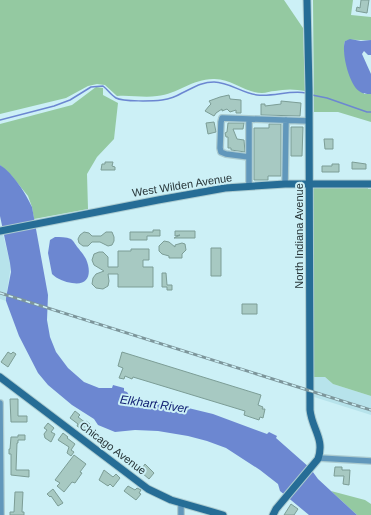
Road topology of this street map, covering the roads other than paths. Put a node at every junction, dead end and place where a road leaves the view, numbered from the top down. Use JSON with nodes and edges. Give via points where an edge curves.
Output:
{"nodes":[{"id":1,"x":307,"y":0,"type":"edge"},
{"id":2,"x":249,"y":118,"type":"junction"},
{"id":3,"x":286,"y":120,"type":"junction"},
{"id":4,"x":309,"y":121,"type":"junction"},
{"id":5,"x":249,"y":157,"type":"junction"},
{"id":6,"x":285,"y":184,"type":"junction"},
{"id":7,"x":309,"y":184,"type":"junction"},
{"id":8,"x":371,"y":184,"type":"edge"},
{"id":9,"x":249,"y":186,"type":"junction"},
{"id":10,"x":0,"y":231,"type":"edge"},
{"id":11,"x":0,"y":377,"type":"edge"},
{"id":12,"x":0,"y":403,"type":"edge"},
{"id":13,"x":0,"y":413,"type":"edge"},
{"id":14,"x":319,"y":458,"type":"junction"},
{"id":15,"x":371,"y":461,"type":"edge"},
{"id":16,"x":181,"y":504,"type":"junction"},
{"id":17,"x":1,"y":515,"type":"edge"},
{"id":18,"x":181,"y":515,"type":"edge"},
{"id":19,"x":223,"y":515,"type":"edge"},
{"id":20,"x":273,"y":515,"type":"edge"}],
"edges":[{"from":1,"to":4,"type":"street","name":"North Indiana Avenue"},
{"from":2,"to":3,"type":"street"},
{"from":2,"to":5,"type":"street"},
{"from":2,"to":5,"type":"street","via":[[222,118],[220,148],[221,152],[226,154]]},
{"from":3,"to":4,"type":"street"},
{"from":3,"to":6,"type":"street"},
{"from":4,"to":7,"type":"street","name":"North Indiana Avenue"},
{"from":5,"to":9,"type":"street"},
{"from":6,"to":7,"type":"street","name":"West Wilden Avenue"},
{"from":6,"to":9,"type":"street","name":"West Wilden Avenue"},
{"from":7,"to":8,"type":"street","name":"West Wilden Avenue"},
{"from":7,"to":14,"type":"street","name":"North Indiana Avenue","via":[[310,410],[320,441]]},
{"from":9,"to":10,"type":"street","name":"West Wilden Avenue","via":[[191,193]]},
{"from":11,"to":16,"type":"street","name":"Chicago Avenue","via":[[148,489]]},
{"from":12,"to":13,"type":"street"},
{"from":13,"to":17,"type":"street"},
{"from":14,"to":15,"type":"street"},
{"from":14,"to":20,"type":"street"},
{"from":16,"to":18,"type":"street"},
{"from":16,"to":19,"type":"street","name":"Chicago Avenue"}]}
